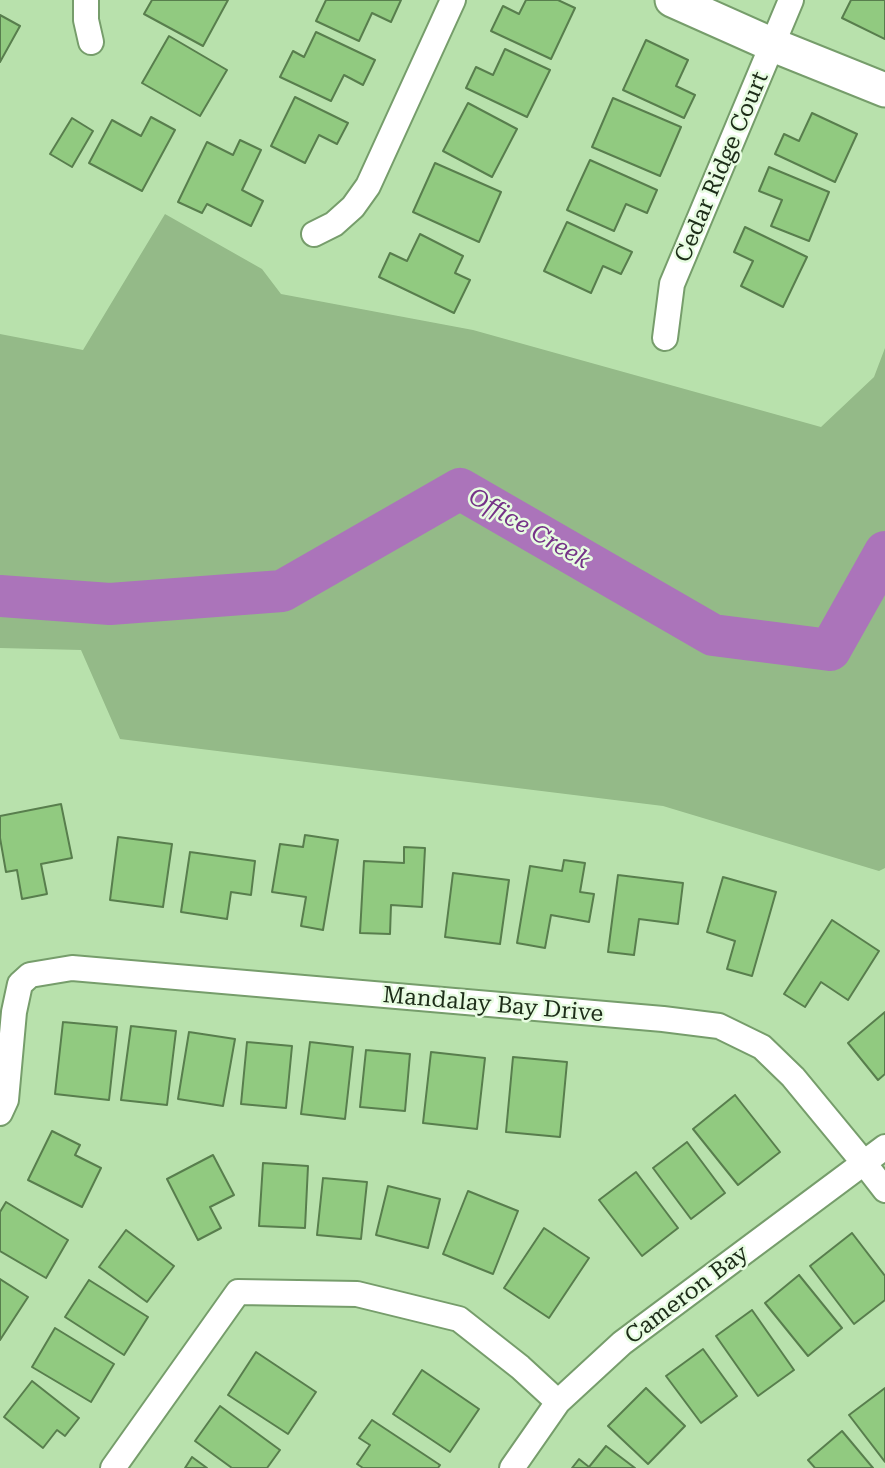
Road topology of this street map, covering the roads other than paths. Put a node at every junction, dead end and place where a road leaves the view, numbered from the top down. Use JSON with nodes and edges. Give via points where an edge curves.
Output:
{"nodes":[{"id":1,"x":86,"y":0,"type":"edge"},
{"id":2,"x":453,"y":0,"type":"edge"},
{"id":3,"x":672,"y":0,"type":"edge"},
{"id":4,"x":791,"y":0,"type":"edge"},
{"id":5,"x":91,"y":42,"type":"dead end"},
{"id":6,"x":773,"y":45,"type":"junction"},
{"id":7,"x":885,"y":90,"type":"edge"},
{"id":8,"x":314,"y":234,"type":"dead end"},
{"id":9,"x":665,"y":338,"type":"dead end"},
{"id":10,"x":0,"y":1113,"type":"edge"},
{"id":11,"x":885,"y":1147,"type":"edge"},
{"id":12,"x":864,"y":1163,"type":"junction"},
{"id":13,"x":885,"y":1190,"type":"edge"},
{"id":14,"x":558,"y":1402,"type":"junction"},
{"id":15,"x":113,"y":1468,"type":"edge"},
{"id":16,"x":512,"y":1468,"type":"edge"}],
"edges":[{"from":1,"to":5,"type":"street"},
{"from":2,"to":8,"type":"street","via":[[368,186],[334,224]]},
{"from":3,"to":6,"type":"street"},
{"from":4,"to":6,"type":"street","name":"Cedar Ridge Court"},
{"from":6,"to":7,"type":"street"},
{"from":6,"to":9,"type":"street","name":"Cedar Ridge Court","via":[[672,284]]},
{"from":10,"to":12,"type":"street","name":"Mandalay Bay Drive","via":[[6,1100],[20,984],[30,975],[72,968],[719,1026],[762,1047]]},
{"from":11,"to":12,"type":"street","name":"Cameron Bay"},
{"from":12,"to":13,"type":"street","name":"Mandalay Bay Drive"},
{"from":12,"to":14,"type":"street","name":"Cameron Bay","via":[[622,1343]]},
{"from":14,"to":15,"type":"street","via":[[459,1319],[357,1294],[238,1292]]},
{"from":14,"to":16,"type":"street","name":"Cameron Bay"}]}
